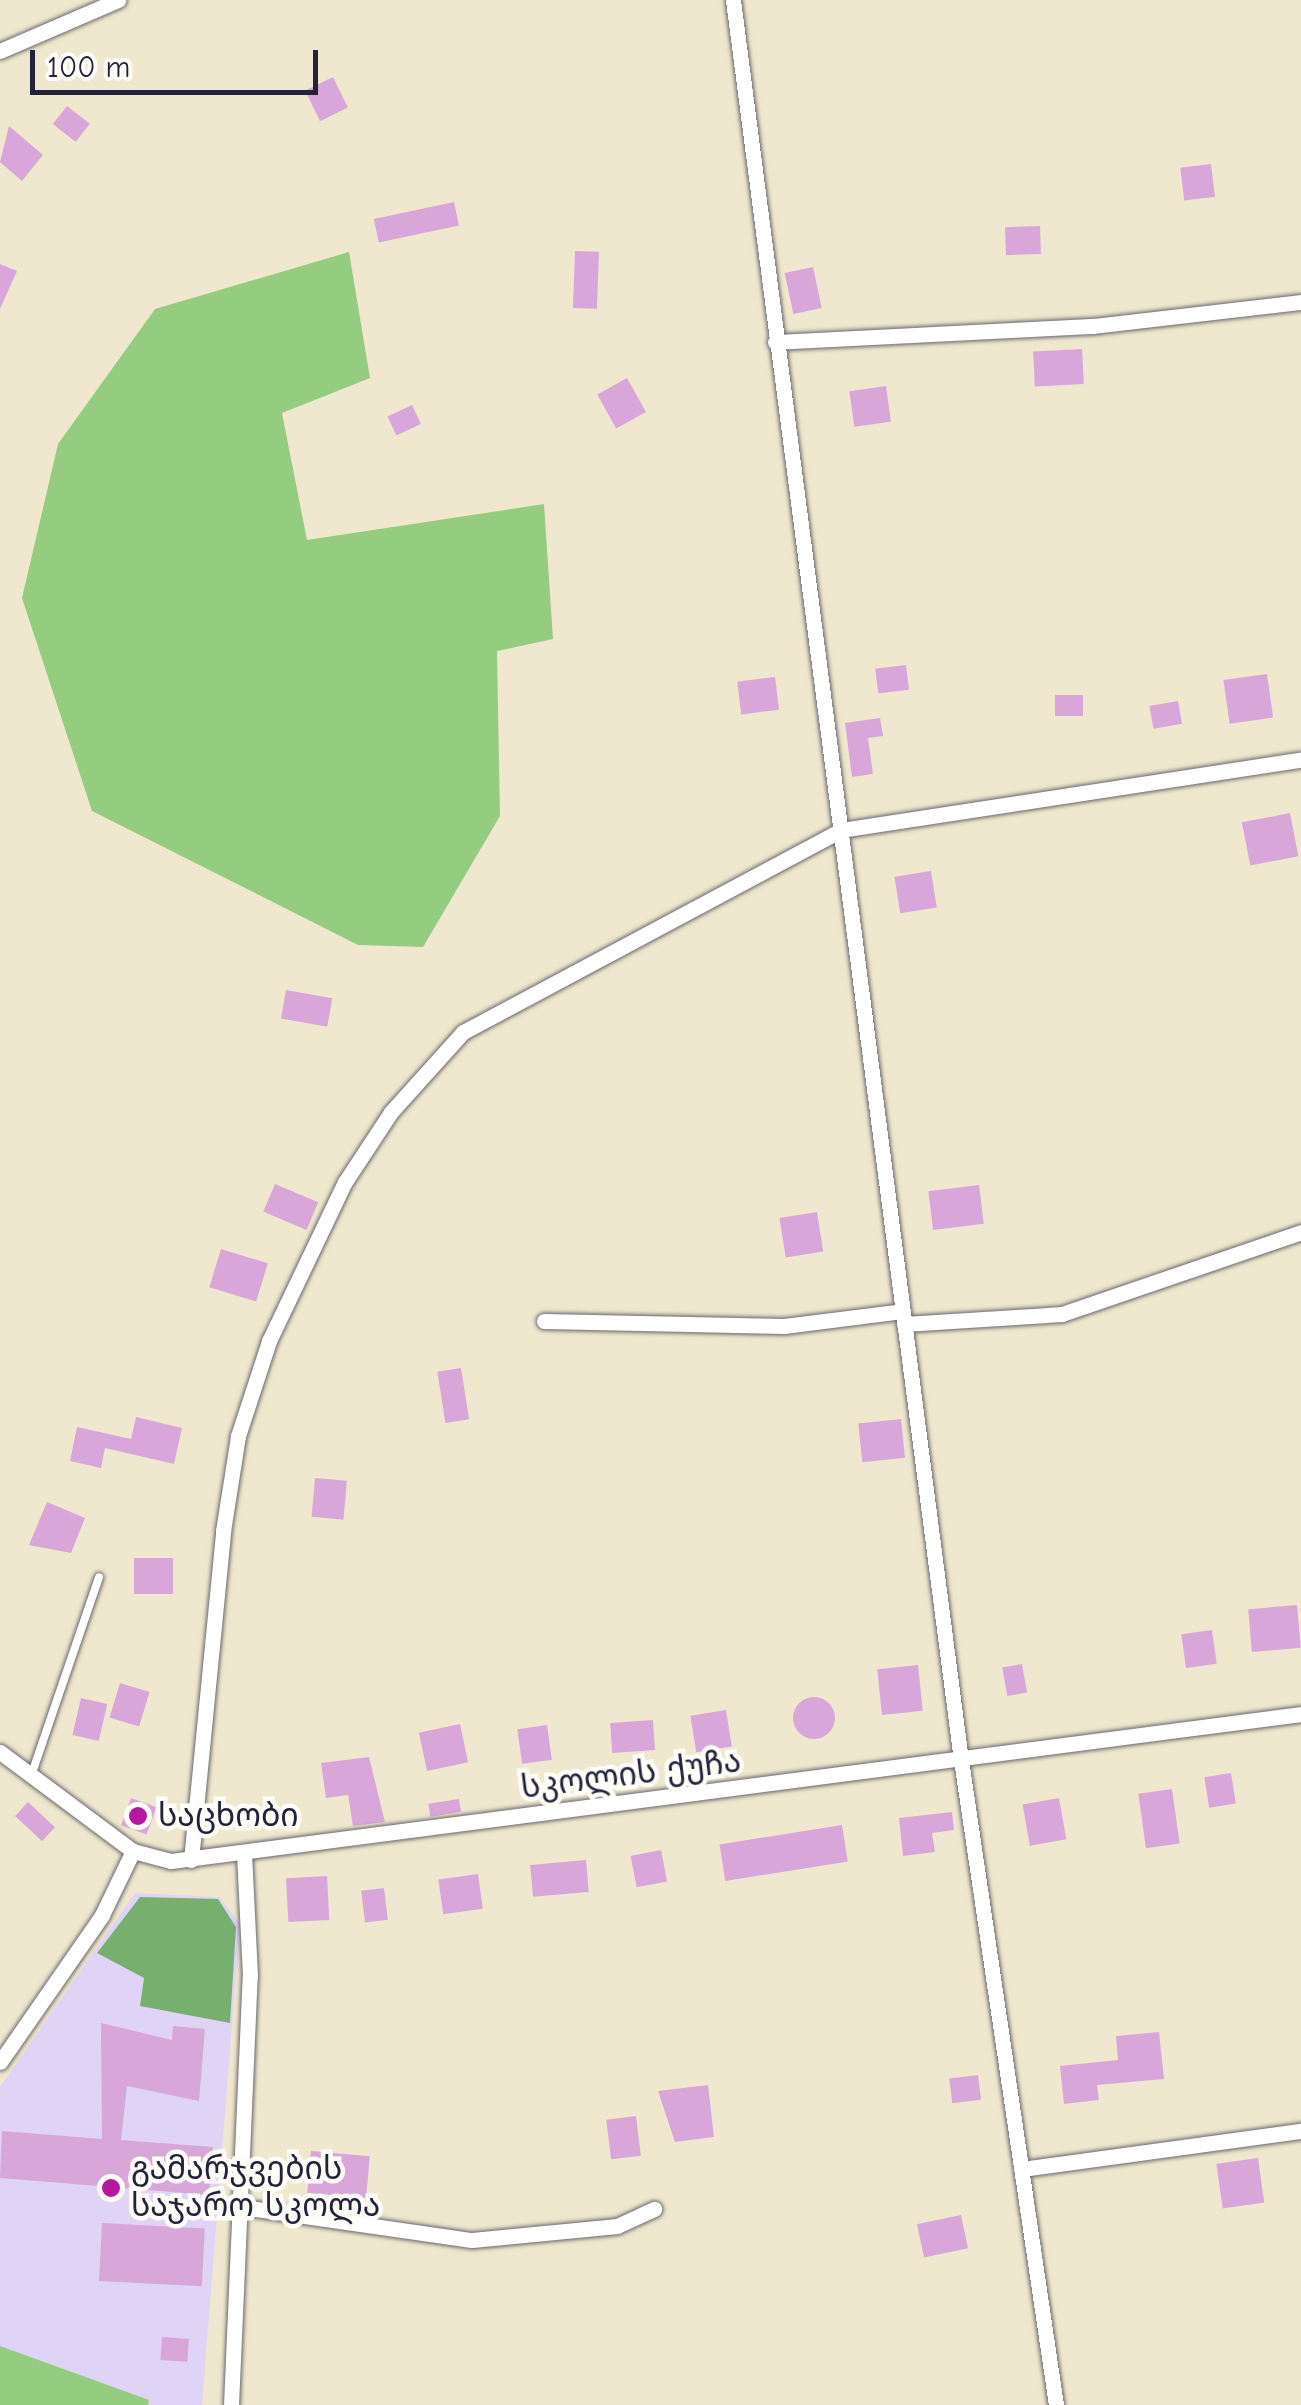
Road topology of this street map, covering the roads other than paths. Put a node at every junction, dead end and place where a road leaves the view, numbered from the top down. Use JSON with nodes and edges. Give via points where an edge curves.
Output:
{"nodes":[{"id":1,"x":118,"y":0,"type":"edge"},
{"id":2,"x":733,"y":0,"type":"edge"},
{"id":3,"x":0,"y":51,"type":"edge"},
{"id":4,"x":1301,"y":302,"type":"edge"},
{"id":5,"x":776,"y":342,"type":"junction"},
{"id":6,"x":1301,"y":760,"type":"edge"},
{"id":7,"x":841,"y":830,"type":"junction"},
{"id":8,"x":1301,"y":1232,"type":"edge"},
{"id":9,"x":903,"y":1318,"type":"junction"},
{"id":10,"x":544,"y":1321,"type":"dead end"},
{"id":11,"x":99,"y":1577,"type":"dead end"},
{"id":12,"x":1301,"y":1714,"type":"edge"},
{"id":13,"x":0,"y":1752,"type":"edge"},
{"id":14,"x":961,"y":1760,"type":"junction"},
{"id":15,"x":30,"y":1776,"type":"junction"},
{"id":16,"x":133,"y":1850,"type":"junction"},
{"id":17,"x":244,"y":1852,"type":"junction"},
{"id":18,"x":191,"y":1860,"type":"junction"},
{"id":19,"x":0,"y":2062,"type":"edge"},
{"id":20,"x":1301,"y":2131,"type":"edge"},
{"id":21,"x":1022,"y":2169,"type":"junction"},
{"id":22,"x":242,"y":2207,"type":"junction"},
{"id":23,"x":654,"y":2209,"type":"dead end"},
{"id":24,"x":231,"y":2405,"type":"edge"},
{"id":25,"x":1056,"y":2405,"type":"edge"}],
"edges":[{"from":1,"to":3,"type":"street"},
{"from":2,"to":5,"type":"street"},
{"from":4,"to":5,"type":"street","via":[[1093,326]]},
{"from":5,"to":7,"type":"street"},
{"from":6,"to":7,"type":"street"},
{"from":7,"to":9,"type":"street"},
{"from":7,"to":18,"type":"street","via":[[463,1032],[391,1112],[344,1182],[269,1341],[238,1436]]},
{"from":8,"to":9,"type":"street","via":[[1062,1314]]},
{"from":9,"to":10,"type":"street","via":[[784,1326]]},
{"from":9,"to":14,"type":"street"},
{"from":11,"to":15,"type":"lane"},
{"from":12,"to":14,"type":"street","name":"სკოლის ქუჩა"},
{"from":13,"to":15,"type":"street","name":"სკოლის ქუჩა"},
{"from":14,"to":17,"type":"street","name":"სკოლის ქუჩა"},
{"from":14,"to":21,"type":"street"},
{"from":15,"to":16,"type":"street","name":"სკოლის ქუჩა"},
{"from":16,"to":18,"type":"street","name":"სკოლის ქუჩა"},
{"from":16,"to":19,"type":"street","via":[[102,1915]]},
{"from":17,"to":18,"type":"street","name":"სკოლის ქუჩა"},
{"from":17,"to":22,"type":"street","via":[[250,1976]]},
{"from":20,"to":21,"type":"street"},
{"from":21,"to":25,"type":"street"},
{"from":22,"to":23,"type":"street","via":[[472,2240],[618,2226]]},
{"from":22,"to":24,"type":"street"}]}
